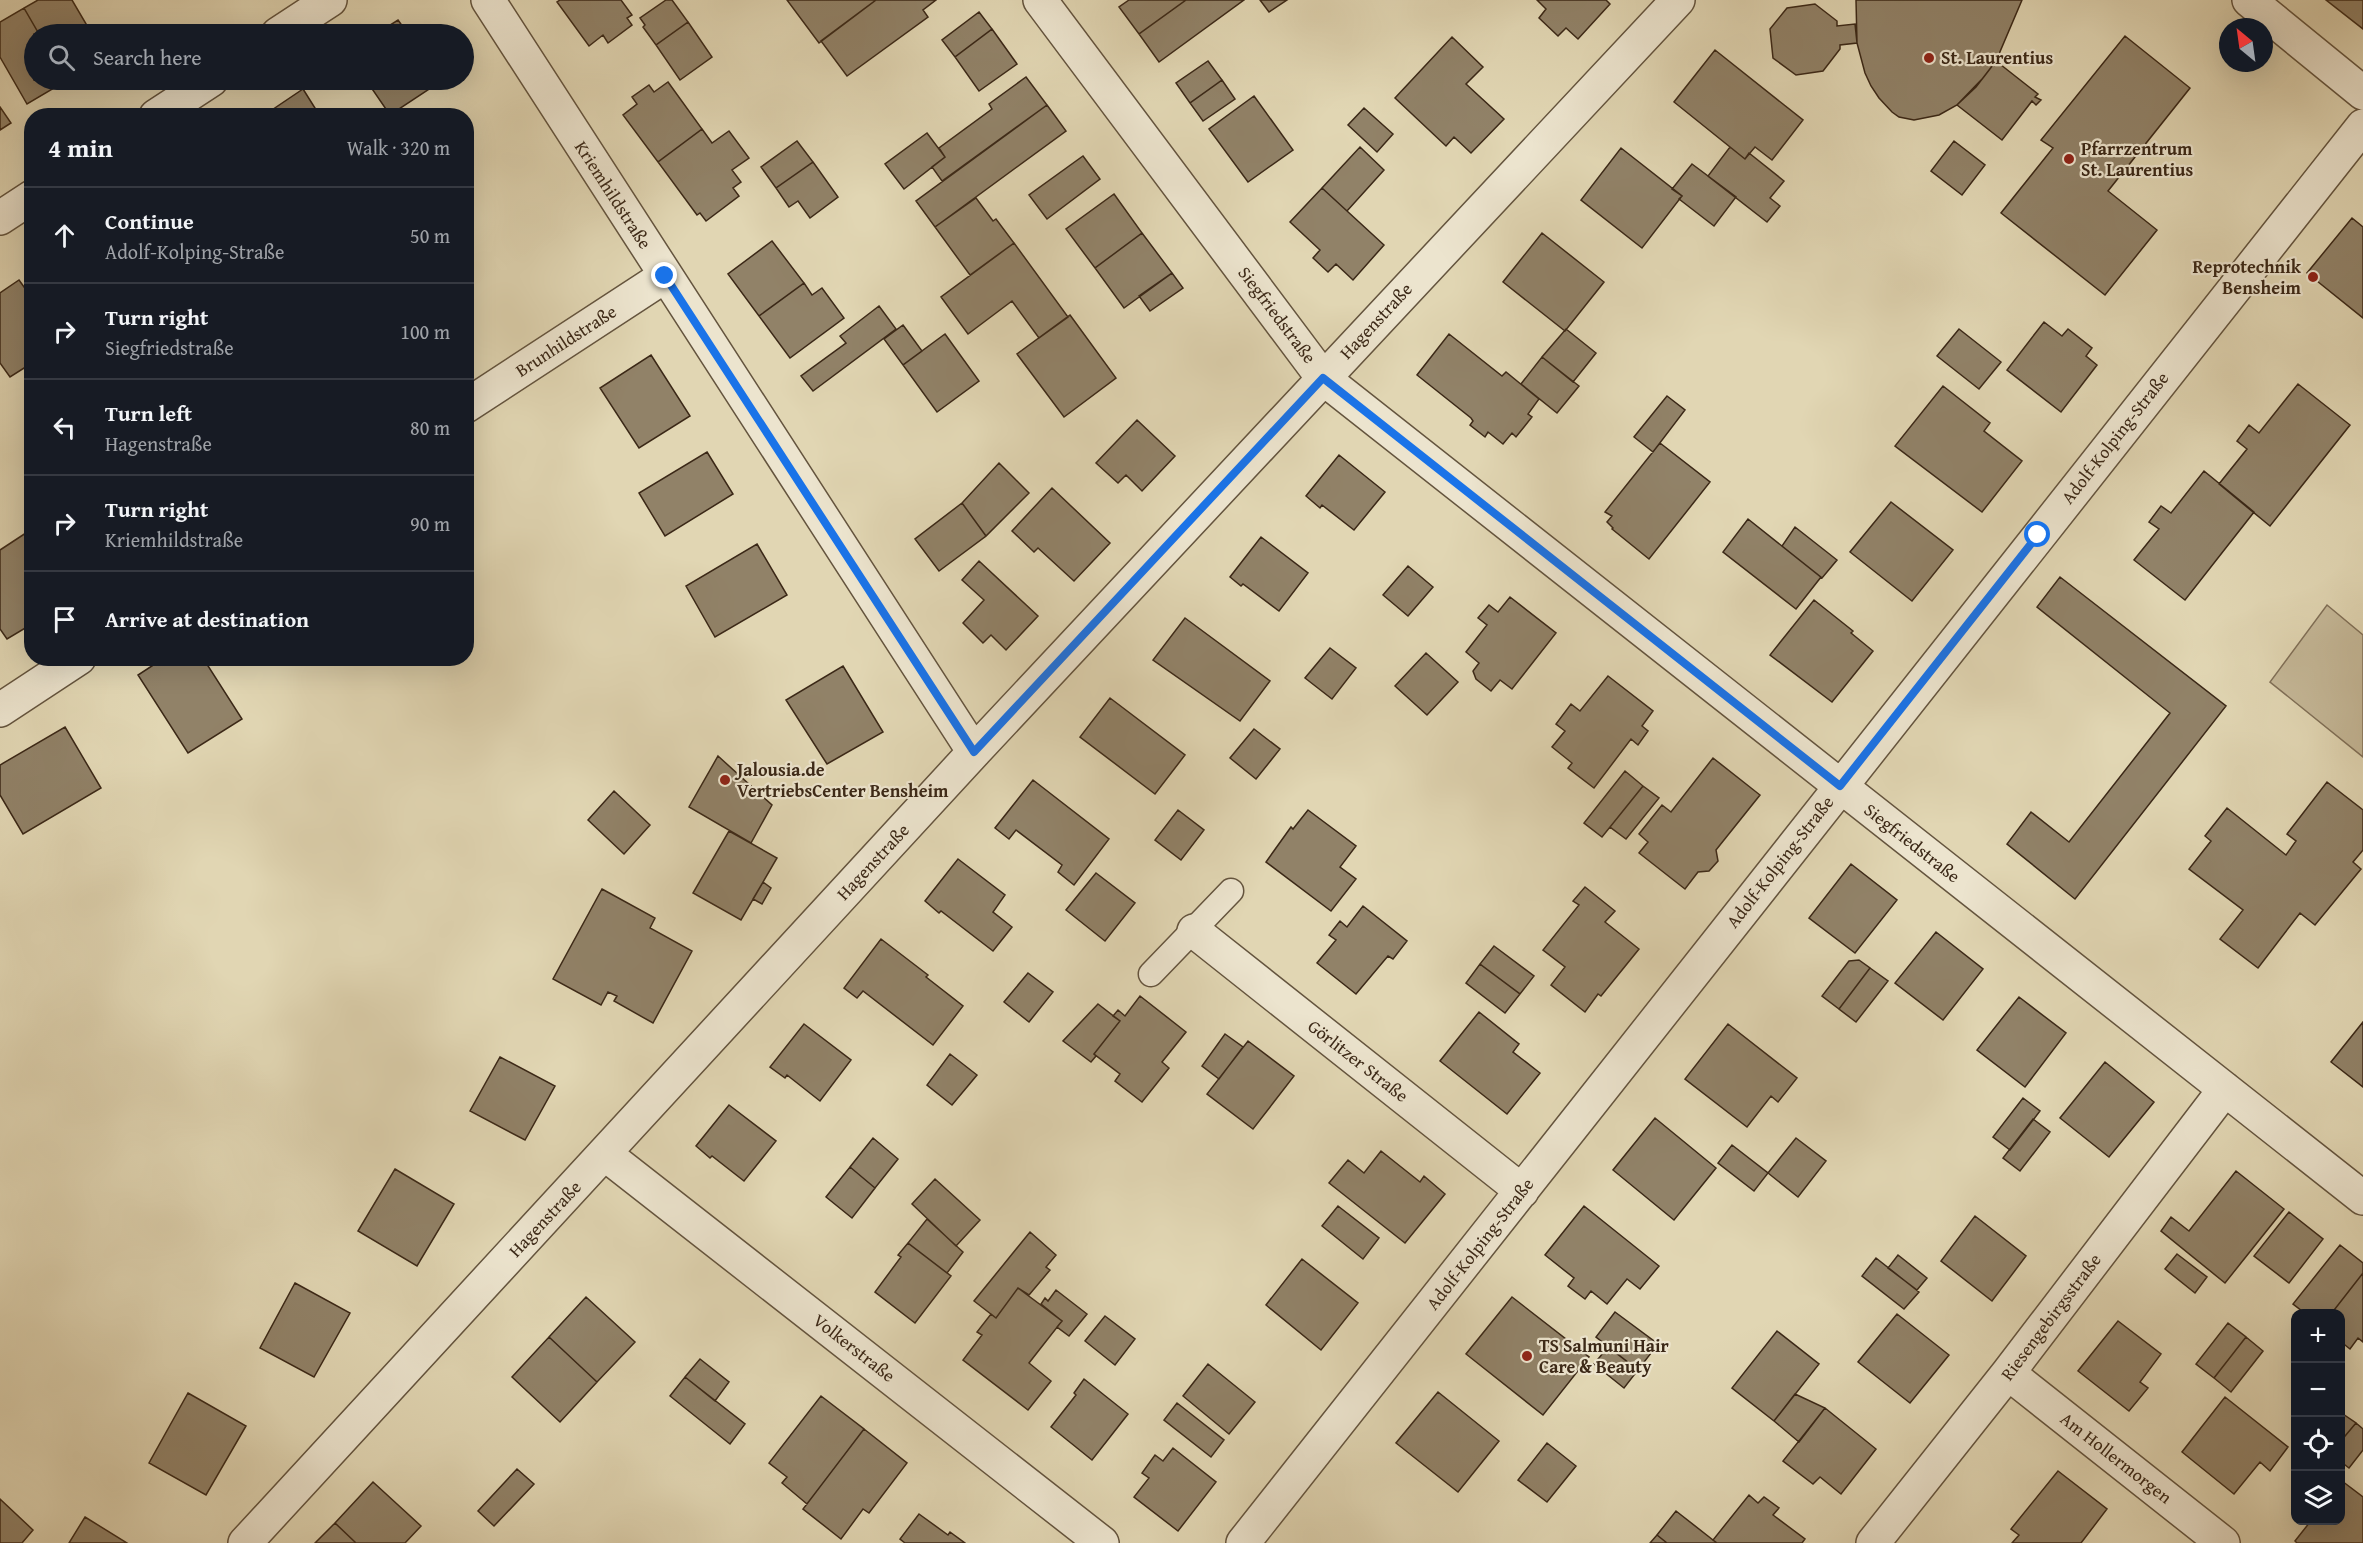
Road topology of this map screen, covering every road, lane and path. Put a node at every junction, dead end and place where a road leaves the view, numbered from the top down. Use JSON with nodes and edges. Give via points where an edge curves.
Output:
{"nodes":[{"id":1,"x":330,"y":0,"type":"edge"},
{"id":2,"x":488,"y":0,"type":"edge"},
{"id":3,"x":1040,"y":0,"type":"edge"},
{"id":4,"x":1678,"y":0,"type":"edge"},
{"id":5,"x":2249,"y":0,"type":"edge"},
{"id":6,"x":293,"y":24,"type":"edge"},
{"id":7,"x":196,"y":90,"type":"edge"},
{"id":8,"x":2363,"y":93,"type":"edge"},
{"id":9,"x":168,"y":108,"type":"edge"},
{"id":10,"x":2363,"y":126,"type":"edge"},
{"id":11,"x":24,"y":202,"type":"edge"},
{"id":12,"x":0,"y":218,"type":"edge"},
{"id":13,"x":665,"y":276,"type":"junction"},
{"id":14,"x":1323,"y":378,"type":"junction"},
{"id":15,"x":474,"y":401,"type":"edge"},
{"id":16,"x":67,"y":666,"type":"edge"},
{"id":17,"x":0,"y":710,"type":"edge"},
{"id":18,"x":974,"y":752,"type":"junction"},
{"id":19,"x":1840,"y":786,"type":"junction"},
{"id":20,"x":1231,"y":891,"type":"dead end"},
{"id":21,"x":1194,"y":931,"type":"junction"},
{"id":22,"x":1151,"y":974,"type":"dead end"},
{"id":23,"x":2225,"y":1089,"type":"junction"},
{"id":24,"x":605,"y":1154,"type":"junction"},
{"id":25,"x":1522,"y":1191,"type":"junction"},
{"id":26,"x":2363,"y":1198,"type":"edge"},
{"id":27,"x":2008,"y":1373,"type":"junction"},
{"id":28,"x":245,"y":1543,"type":"edge"},
{"id":29,"x":1102,"y":1543,"type":"edge"},
{"id":30,"x":1243,"y":1543,"type":"edge"},
{"id":31,"x":1873,"y":1543,"type":"edge"},
{"id":32,"x":2223,"y":1543,"type":"edge"}],
"edges":[{"from":1,"to":6,"type":"street"},
{"from":2,"to":13,"type":"street","name":"Kriemhildstraße"},
{"from":3,"to":14,"type":"street","name":"Siegfriedstraße"},
{"from":4,"to":14,"type":"street","name":"Hagenstraße"},
{"from":5,"to":8,"type":"street"},
{"from":7,"to":9,"type":"street"},
{"from":10,"to":19,"type":"street","name":"Adolf-Kolping-Straße"},
{"from":11,"to":12,"type":"street"},
{"from":13,"to":15,"type":"street","name":"Brunhildstraße"},
{"from":13,"to":18,"type":"street","name":"Kriemhildstraße"},
{"from":14,"to":18,"type":"street","name":"Hagenstraße"},
{"from":14,"to":19,"type":"street","name":"Siegfriedstraße"},
{"from":16,"to":17,"type":"street"},
{"from":18,"to":24,"type":"street","name":"Hagenstraße"},
{"from":19,"to":23,"type":"street","name":"Siegfriedstraße"},
{"from":19,"to":25,"type":"street","name":"Adolf-Kolping-Straße"},
{"from":20,"to":21,"type":"lane"},
{"from":21,"to":22,"type":"lane"},
{"from":21,"to":25,"type":"street","name":"Görlitzer Straße"},
{"from":23,"to":26,"type":"street","name":"Siegfriedstraße"},
{"from":23,"to":27,"type":"street","name":"Riesengebirgsstraße"},
{"from":24,"to":28,"type":"street","name":"Hagenstraße"},
{"from":24,"to":29,"type":"street","name":"Volkerstraße"},
{"from":25,"to":30,"type":"street","name":"Adolf-Kolping-Straße"},
{"from":27,"to":31,"type":"street","name":"Riesengebirgsstraße"},
{"from":27,"to":32,"type":"street","name":"Am Hollermorgen"}]}
